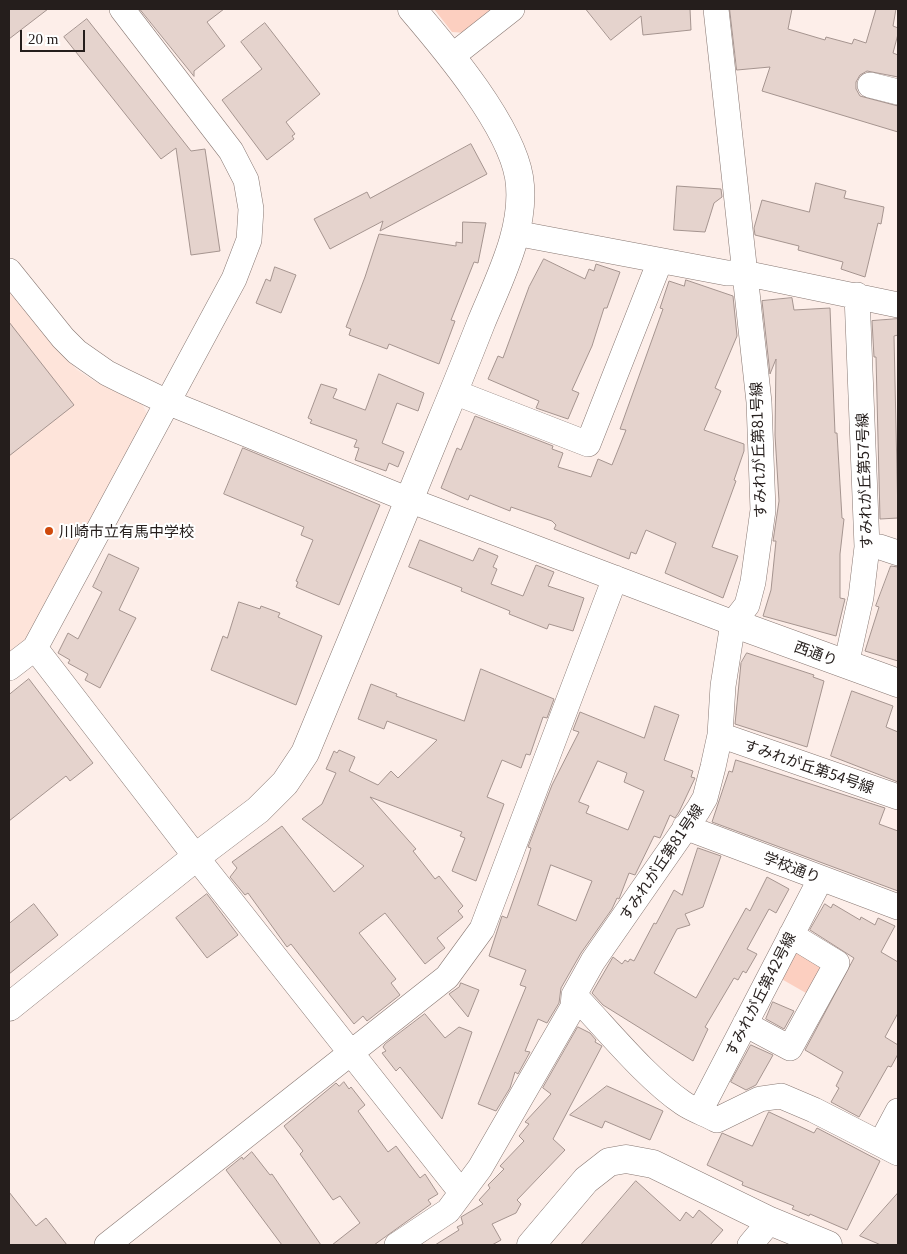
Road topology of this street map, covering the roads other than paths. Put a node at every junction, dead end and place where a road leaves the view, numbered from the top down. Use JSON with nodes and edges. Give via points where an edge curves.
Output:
{"nodes":[{"id":1,"x":122,"y":9,"type":"edge"},
{"id":2,"x":412,"y":9,"type":"edge"},
{"id":3,"x":512,"y":9,"type":"edge"},
{"id":4,"x":716,"y":9,"type":"edge"},
{"id":5,"x":451,"y":57,"type":"junction"},
{"id":6,"x":870,"y":85,"type":"dead end"},
{"id":7,"x":898,"y":92,"type":"edge"},
{"id":8,"x":515,"y":232,"type":"junction"},
{"id":9,"x":660,"y":261,"type":"junction"},
{"id":10,"x":9,"y":271,"type":"edge"},
{"id":11,"x":744,"y":273,"type":"junction"},
{"id":12,"x":857,"y":295,"type":"junction"},
{"id":13,"x":898,"y":305,"type":"edge"},
{"id":14,"x":454,"y":392,"type":"junction"},
{"id":15,"x":167,"y":402,"type":"junction"},
{"id":16,"x":410,"y":500,"type":"junction"},
{"id":17,"x":867,"y":547,"type":"junction"},
{"id":18,"x":898,"y":553,"type":"edge"},
{"id":19,"x":614,"y":578,"type":"junction"},
{"id":20,"x":733,"y":623,"type":"junction"},
{"id":21,"x":35,"y":648,"type":"junction"},
{"id":22,"x":846,"y":664,"type":"junction"},
{"id":23,"x":9,"y":668,"type":"edge"},
{"id":24,"x":898,"y":684,"type":"edge"},
{"id":25,"x":720,"y":735,"type":"junction"},
{"id":26,"x":898,"y":797,"type":"edge"},
{"id":27,"x":686,"y":827,"type":"junction"},
{"id":28,"x":196,"y":857,"type":"junction"},
{"id":29,"x":821,"y":878,"type":"junction"},
{"id":30,"x":898,"y":907,"type":"edge"},
{"id":31,"x":791,"y":935,"type":"junction"},
{"id":32,"x":574,"y":995,"type":"junction"},
{"id":33,"x":9,"y":1007,"type":"edge"},
{"id":34,"x":745,"y":1024,"type":"junction"},
{"id":35,"x":352,"y":1053,"type":"junction"},
{"id":36,"x":700,"y":1111,"type":"junction"},
{"id":37,"x":898,"y":1111,"type":"edge"},
{"id":38,"x":890,"y":1148,"type":"edge"},
{"id":39,"x":461,"y":1192,"type":"junction"},
{"id":40,"x":770,"y":1221,"type":"junction"},
{"id":41,"x":107,"y":1245,"type":"edge"},
{"id":42,"x":397,"y":1245,"type":"edge"},
{"id":43,"x":532,"y":1245,"type":"edge"},
{"id":44,"x":750,"y":1245,"type":"edge"},
{"id":45,"x":828,"y":1245,"type":"edge"}],
"edges":[{"from":1,"to":15,"type":"street","via":[[232,150],[246,180],[251,209],[249,240],[234,279]]},
{"from":2,"to":5,"type":"street"},
{"from":3,"to":5,"type":"street"},
{"from":4,"to":11,"type":"street","name":"すみれが丘第81号線"},
{"from":5,"to":8,"type":"street","via":[[492,114],[512,150],[519,179],[520,204]]},
{"from":6,"to":7,"type":"street"},
{"from":8,"to":9,"type":"street"},
{"from":8,"to":14,"type":"street"},
{"from":9,"to":11,"type":"street","via":[[728,274]]},
{"from":9,"to":14,"type":"street","via":[[588,444]]},
{"from":10,"to":15,"type":"street","via":[[77,352],[107,373]]},
{"from":11,"to":12,"type":"street"},
{"from":11,"to":20,"type":"street","name":"すみれが丘第81号線","via":[[759,402],[763,510],[753,582],[747,604]]},
{"from":12,"to":13,"type":"street"},
{"from":12,"to":17,"type":"street","name":"すみれが丘第57号線"},
{"from":14,"to":16,"type":"street"},
{"from":15,"to":16,"type":"street"},
{"from":15,"to":21,"type":"street"},
{"from":16,"to":19,"type":"street"},
{"from":16,"to":28,"type":"street","via":[[305,753],[285,783],[258,810]]},
{"from":17,"to":18,"type":"street"},
{"from":17,"to":22,"type":"street","name":"すみれが丘第57号線","via":[[861,597]]},
{"from":19,"to":20,"type":"street"},
{"from":19,"to":35,"type":"street","via":[[482,929],[447,977]]},
{"from":20,"to":22,"type":"street","name":"西通り"},
{"from":20,"to":25,"type":"street","name":"すみれが丘第81号線"},
{"from":21,"to":23,"type":"street"},
{"from":21,"to":28,"type":"street"},
{"from":22,"to":24,"type":"street","name":"西通り"},
{"from":25,"to":26,"type":"street","name":"すみれが丘第54号線"},
{"from":25,"to":27,"type":"street","name":"すみれが丘第81号線","via":[[705,798]]},
{"from":27,"to":29,"type":"street","name":"学校通り"},
{"from":27,"to":32,"type":"street","name":"すみれが丘第81号線","via":[[593,961]]},
{"from":28,"to":33,"type":"street"},
{"from":28,"to":35,"type":"street"},
{"from":29,"to":30,"type":"street","name":"学校通り"},
{"from":29,"to":31,"type":"street","name":"すみれが丘第42号線"},
{"from":31,"to":34,"type":"street","name":"すみれが丘第42号線"},
{"from":31,"to":34,"type":"street","via":[[837,962],[790,1048]]},
{"from":32,"to":36,"type":"street","via":[[661,1085]]},
{"from":32,"to":39,"type":"street","name":"すみれが丘第81号線","via":[[573,1007],[530,1083],[480,1168]]},
{"from":34,"to":36,"type":"street","name":"すみれが丘第42号線"},
{"from":35,"to":39,"type":"street"},
{"from":35,"to":41,"type":"street"},
{"from":36,"to":38,"type":"street","via":[[717,1120],[760,1099],[781,1096]]},
{"from":37,"to":38,"type":"street"},
{"from":39,"to":42,"type":"street","name":"すみれが丘第81号線","via":[[448,1211]]},
{"from":40,"to":43,"type":"street","via":[[653,1164],[626,1159],[609,1162],[586,1180]]},
{"from":40,"to":44,"type":"street"},
{"from":40,"to":45,"type":"street"}]}
